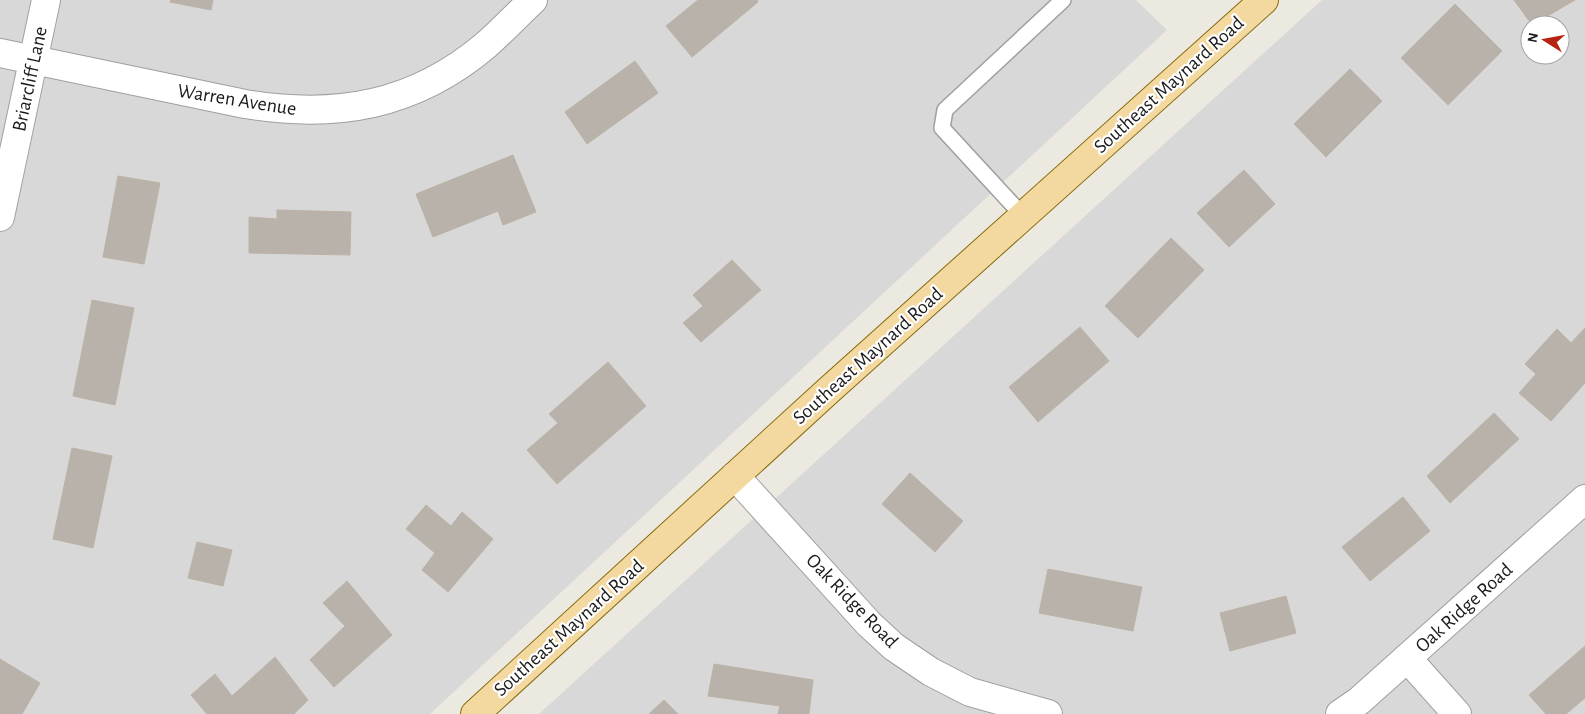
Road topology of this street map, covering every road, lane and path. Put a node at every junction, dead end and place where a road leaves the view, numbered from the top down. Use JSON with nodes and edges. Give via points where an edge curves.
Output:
{"nodes":[{"id":1,"x":46,"y":0,"type":"edge"},
{"id":2,"x":533,"y":0,"type":"edge"},
{"id":3,"x":1063,"y":0,"type":"edge"},
{"id":4,"x":1264,"y":0,"type":"edge"},
{"id":5,"x":0,"y":53,"type":"edge"},
{"id":6,"x":34,"y":60,"type":"junction"},
{"id":7,"x":1023,"y":216,"type":"junction"},
{"id":8,"x":0,"y":218,"type":"edge"},
{"id":9,"x":735,"y":476,"type":"junction"},
{"id":10,"x":1585,"y":499,"type":"edge"},
{"id":11,"x":1408,"y":658,"type":"junction"},
{"id":12,"x":475,"y":714,"type":"edge"},
{"id":13,"x":1048,"y":714,"type":"edge"},
{"id":14,"x":1340,"y":714,"type":"edge"},
{"id":15,"x":1457,"y":714,"type":"edge"}],
"edges":[{"from":1,"to":6,"type":"street","name":"Briarcliff Lane"},
{"from":2,"to":6,"type":"street","name":"Warren Avenue","via":[[486,45],[455,68],[420,88],[359,107],[284,111]]},
{"from":3,"to":7,"type":"lane","via":[[945,110],[943,119],[942,128]]},
{"from":4,"to":7,"type":"main road","name":"Southeast Maynard Road"},
{"from":5,"to":6,"type":"street","name":"Warren Avenue"},
{"from":6,"to":8,"type":"street","name":"Briarcliff Lane"},
{"from":7,"to":9,"type":"main road","name":"Southeast Maynard Road"},
{"from":9,"to":12,"type":"main road","name":"Southeast Maynard Road"},
{"from":9,"to":13,"type":"street","name":"Oak Ridge Road","via":[[869,624],[894,647],[931,672],[970,692]]},
{"from":10,"to":11,"type":"street","name":"Oak Ridge Road"},
{"from":11,"to":14,"type":"street","name":"Oak Ridge Road"},
{"from":11,"to":15,"type":"street"}]}
